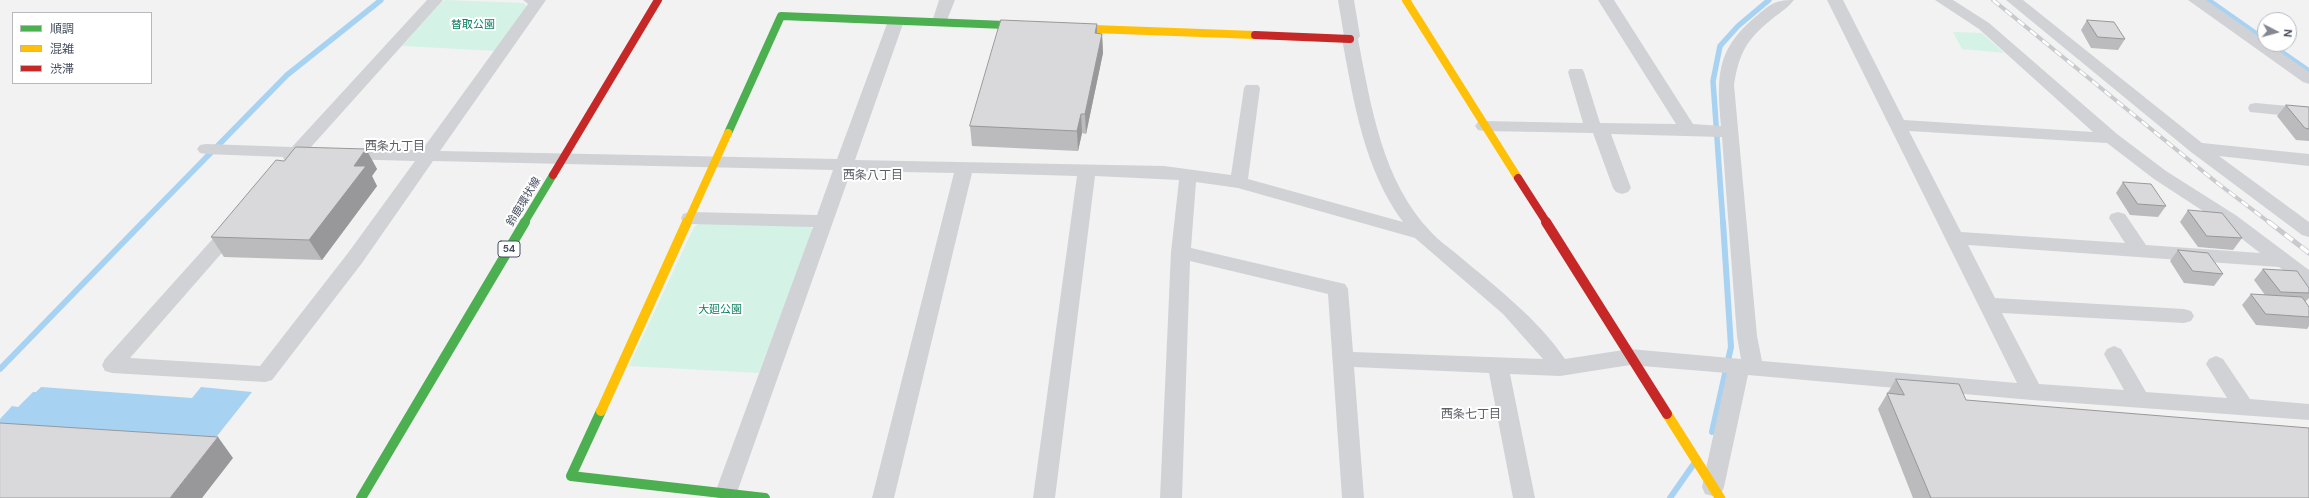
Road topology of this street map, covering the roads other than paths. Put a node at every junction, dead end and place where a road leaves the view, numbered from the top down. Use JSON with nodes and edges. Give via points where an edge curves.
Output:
{"nodes":[{"id":1,"x":435,"y":0,"type":"edge"},
{"id":2,"x":531,"y":0,"type":"edge"},
{"id":3,"x":658,"y":0,"type":"edge"},
{"id":4,"x":948,"y":0,"type":"edge"},
{"id":5,"x":1346,"y":0,"type":"edge"},
{"id":6,"x":1406,"y":0,"type":"edge"},
{"id":7,"x":1606,"y":0,"type":"edge"},
{"id":8,"x":1786,"y":0,"type":"edge"},
{"id":9,"x":1835,"y":0,"type":"edge"},
{"id":10,"x":1943,"y":0,"type":"edge"},
{"id":11,"x":2014,"y":0,"type":"edge"},
{"id":12,"x":2196,"y":0,"type":"edge"},
{"id":13,"x":896,"y":21,"type":"junction"},
{"id":14,"x":940,"y":22,"type":"junction"},
{"id":15,"x":1041,"y":26,"type":"edge"},
{"id":16,"x":1057,"y":27,"type":"edge"},
{"id":17,"x":1350,"y":39,"type":"junction"},
{"id":18,"x":1576,"y":72,"type":"dead end"},
{"id":19,"x":2309,"y":79,"type":"edge"},
{"id":20,"x":1252,"y":88,"type":"dead end"},
{"id":21,"x":2256,"y":108,"type":"dead end"},
{"id":22,"x":2309,"y":113,"type":"edge"},
{"id":23,"x":1899,"y":125,"type":"junction"},
{"id":24,"x":1484,"y":126,"type":"junction"},
{"id":25,"x":1597,"y":128,"type":"junction"},
{"id":26,"x":1688,"y":130,"type":"junction"},
{"id":27,"x":1730,"y":132,"type":"junction"},
{"id":28,"x":2111,"y":138,"type":"junction"},
{"id":29,"x":2197,"y":148,"type":"junction"},
{"id":30,"x":206,"y":149,"type":"dead end"},
{"id":31,"x":296,"y":152,"type":"junction"},
{"id":32,"x":427,"y":156,"type":"junction"},
{"id":33,"x":563,"y":160,"type":"junction"},
{"id":34,"x":2309,"y":160,"type":"edge"},
{"id":35,"x":716,"y":163,"type":"junction"},
{"id":36,"x":844,"y":165,"type":"junction"},
{"id":37,"x":964,"y":168,"type":"junction"},
{"id":38,"x":1087,"y":170,"type":"junction"},
{"id":39,"x":281,"y":171,"type":"edge"},
{"id":40,"x":1188,"y":174,"type":"junction"},
{"id":41,"x":1239,"y":182,"type":"junction"},
{"id":42,"x":1622,"y":188,"type":"dead end"},
{"id":43,"x":246,"y":213,"type":"edge"},
{"id":44,"x":690,"y":218,"type":"junction"},
{"id":45,"x":2118,"y":218,"type":"dead end"},
{"id":46,"x":823,"y":221,"type":"junction"},
{"id":47,"x":2309,"y":231,"type":"edge"},
{"id":48,"x":1422,"y":234,"type":"junction"},
{"id":49,"x":1955,"y":238,"type":"junction"},
{"id":50,"x":2140,"y":251,"type":"junction"},
{"id":51,"x":1182,"y":252,"type":"junction"},
{"id":52,"x":2285,"y":261,"type":"junction"},
{"id":53,"x":2309,"y":280,"type":"edge"},
{"id":54,"x":1989,"y":305,"type":"junction"},
{"id":55,"x":2184,"y":316,"type":"dead end"},
{"id":56,"x":2114,"y":354,"type":"dead end"},
{"id":57,"x":1630,"y":357,"type":"junction"},
{"id":58,"x":1343,"y":360,"type":"junction"},
{"id":59,"x":2216,"y":364,"type":"dead end"},
{"id":60,"x":1498,"y":366,"type":"junction"},
{"id":61,"x":1737,"y":366,"type":"junction"},
{"id":62,"x":1560,"y":368,"type":"junction"},
{"id":63,"x":2032,"y":392,"type":"junction"},
{"id":64,"x":2140,"y":400,"type":"junction"},
{"id":65,"x":2244,"y":407,"type":"junction"},
{"id":66,"x":2309,"y":412,"type":"edge"},
{"id":67,"x":1716,"y":492,"type":"edge"},
{"id":68,"x":726,"y":493,"type":"junction"},
{"id":69,"x":361,"y":498,"type":"edge"},
{"id":70,"x":765,"y":498,"type":"edge"},
{"id":71,"x":883,"y":498,"type":"edge"},
{"id":72,"x":1044,"y":498,"type":"edge"},
{"id":73,"x":1171,"y":498,"type":"edge"},
{"id":74,"x":1353,"y":498,"type":"edge"},
{"id":75,"x":1524,"y":498,"type":"edge"}],
"edges":[{"from":1,"to":31,"type":"street"},
{"from":2,"to":32,"type":"street","via":[[538,0]]},
{"from":3,"to":33,"type":"street","name":"鈴鹿環状線","number":"54"},
{"from":4,"to":14,"type":"street"},
{"from":5,"to":17,"type":"street","via":[[1352,36]]},
{"from":6,"to":24,"type":"street"},
{"from":7,"to":26,"type":"street"},
{"from":8,"to":27,"type":"street","via":[[1736,44],[1728,67],[1726,85]]},
{"from":9,"to":23,"type":"street"},
{"from":10,"to":28,"type":"street","via":[[1984,26]]},
{"from":11,"to":29,"type":"street"},
{"from":12,"to":19,"type":"street"},
{"from":13,"to":14,"type":"street"},
{"from":13,"to":35,"type":"street","via":[[781,16]]},
{"from":13,"to":36,"type":"street"},
{"from":14,"to":15,"type":"street"},
{"from":16,"to":17,"type":"street"},
{"from":17,"to":48,"type":"street","via":[[1369,139],[1389,187]]},
{"from":18,"to":25,"type":"street"},
{"from":20,"to":41,"type":"street"},
{"from":21,"to":22,"type":"street"},
{"from":23,"to":28,"type":"street"},
{"from":23,"to":49,"type":"street"},
{"from":24,"to":25,"type":"street"},
{"from":24,"to":57,"type":"street"},
{"from":25,"to":26,"type":"street"},
{"from":25,"to":42,"type":"street"},
{"from":26,"to":27,"type":"street"},
{"from":27,"to":61,"type":"street","via":[[1747,329]]},
{"from":28,"to":52,"type":"street"},
{"from":29,"to":34,"type":"street"},
{"from":29,"to":47,"type":"street"},
{"from":30,"to":31,"type":"street"},
{"from":31,"to":32,"type":"street"},
{"from":31,"to":39,"type":"street"},
{"from":32,"to":33,"type":"street"},
{"from":32,"to":43,"type":"street","via":[[355,258],[265,374],[112,365]]},
{"from":33,"to":35,"type":"street"},
{"from":33,"to":69,"type":"street","name":"鈴鹿環状線","number":"54"},
{"from":35,"to":36,"type":"street"},
{"from":35,"to":44,"type":"street"},
{"from":36,"to":37,"type":"street"},
{"from":36,"to":46,"type":"street"},
{"from":37,"to":38,"type":"street"},
{"from":37,"to":71,"type":"street"},
{"from":38,"to":40,"type":"street"},
{"from":38,"to":72,"type":"street"},
{"from":40,"to":41,"type":"street"},
{"from":40,"to":51,"type":"street"},
{"from":41,"to":48,"type":"street"},
{"from":44,"to":46,"type":"street"},
{"from":44,"to":68,"type":"street","via":[[571,476]]},
{"from":45,"to":50,"type":"street"},
{"from":46,"to":68,"type":"street"},
{"from":48,"to":62,"type":"street","via":[[1524,323],[1550,351]]},
{"from":49,"to":50,"type":"street"},
{"from":49,"to":54,"type":"street"},
{"from":50,"to":52,"type":"street"},
{"from":51,"to":58,"type":"street","via":[[1338,289]]},
{"from":51,"to":73,"type":"street"},
{"from":52,"to":53,"type":"street"},
{"from":54,"to":55,"type":"street"},
{"from":54,"to":63,"type":"street"},
{"from":56,"to":64,"type":"street"},
{"from":57,"to":61,"type":"street"},
{"from":57,"to":62,"type":"street"},
{"from":57,"to":67,"type":"street"},
{"from":58,"to":60,"type":"street"},
{"from":58,"to":74,"type":"street"},
{"from":59,"to":65,"type":"street"},
{"from":60,"to":62,"type":"street"},
{"from":60,"to":75,"type":"street"},
{"from":61,"to":63,"type":"street"},
{"from":61,"to":67,"type":"street"},
{"from":63,"to":64,"type":"street"},
{"from":64,"to":65,"type":"street"},
{"from":65,"to":66,"type":"street"},
{"from":68,"to":70,"type":"street"}]}
